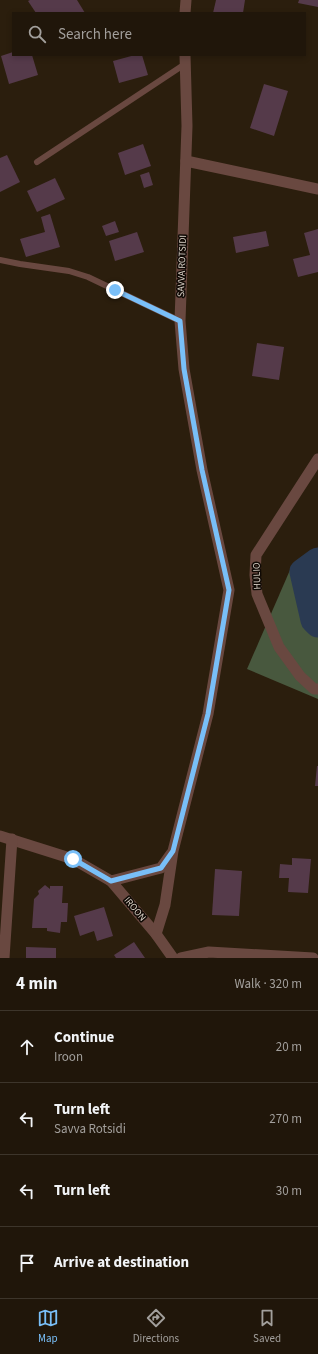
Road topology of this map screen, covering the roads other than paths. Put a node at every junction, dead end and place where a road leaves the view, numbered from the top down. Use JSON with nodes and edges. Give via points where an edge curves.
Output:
{"nodes":[{"id":1,"x":186,"y":0,"type":"edge"},
{"id":2,"x":186,"y":12,"type":"edge"},
{"id":3,"x":185,"y":59,"type":"edge"},
{"id":4,"x":186,"y":161,"type":"junction"},
{"id":5,"x":37,"y":162,"type":"dead end"},
{"id":6,"x":318,"y":189,"type":"edge"},
{"id":7,"x":0,"y":260,"type":"edge"},
{"id":8,"x":180,"y":321,"type":"junction"},
{"id":9,"x":318,"y":459,"type":"edge"},
{"id":10,"x":318,"y":689,"type":"edge"},
{"id":11,"x":0,"y":836,"type":"edge"},
{"id":12,"x":12,"y":839,"type":"junction"},
{"id":13,"x":173,"y":851,"type":"junction"},
{"id":14,"x":111,"y":881,"type":"junction"},
{"id":15,"x":156,"y":934,"type":"junction"},
{"id":16,"x":4,"y":958,"type":"edge"},
{"id":17,"x":173,"y":958,"type":"edge"},
{"id":18,"x":182,"y":958,"type":"edge"},
{"id":19,"x":313,"y":958,"type":"edge"}],
"edges":[{"from":1,"to":2,"type":"street"},
{"from":3,"to":4,"type":"street","name":"SAVVA ROTSIDI"},
{"from":3,"to":5,"type":"lane"},
{"from":4,"to":6,"type":"street"},
{"from":4,"to":8,"type":"street","name":"SAVVA ROTSIDI"},
{"from":7,"to":8,"type":"lane","via":[[69,271],[88,277]]},
{"from":8,"to":13,"type":"street","name":"SAVVA ROTSIDI","via":[[184,369],[202,470],[229,590],[208,714]]},
{"from":9,"to":10,"type":"street","name":"HULIO","via":[[256,555],[254,575],[257,594],[279,647],[300,676],[314,689]]},
{"from":11,"to":12,"type":"street","name":"IROON"},
{"from":12,"to":14,"type":"street","name":"IROON","via":[[73,859]]},
{"from":12,"to":16,"type":"street"},
{"from":13,"to":14,"type":"street","name":"SAVVA ROTSIDI","via":[[161,868]]},
{"from":13,"to":15,"type":"street","name":"SAVVA ROTSIDI","via":[[165,905]]},
{"from":14,"to":15,"type":"street","name":"IROON"},
{"from":15,"to":17,"type":"street","name":"IROON"},
{"from":18,"to":19,"type":"street","via":[[209,952]]}]}
